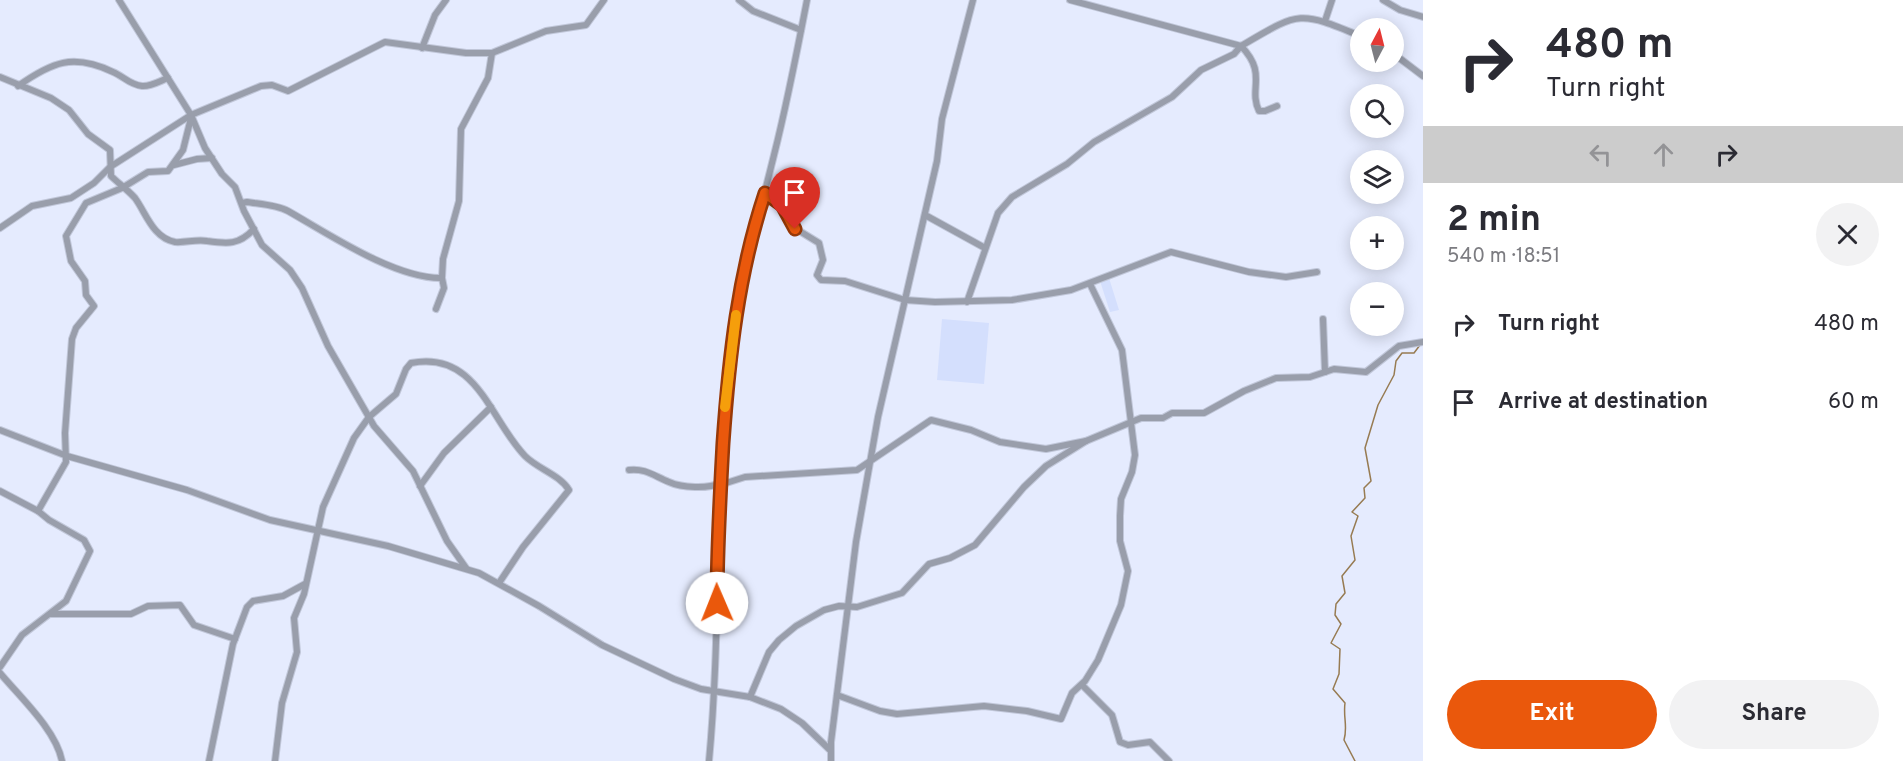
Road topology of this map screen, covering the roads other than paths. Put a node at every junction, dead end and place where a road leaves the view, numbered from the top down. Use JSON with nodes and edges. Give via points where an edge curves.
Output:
{"nodes":[{"id":1,"x":119,"y":0,"type":"edge"},
{"id":2,"x":446,"y":0,"type":"edge"},
{"id":3,"x":604,"y":0,"type":"edge"},
{"id":4,"x":739,"y":0,"type":"edge"},
{"id":5,"x":807,"y":0,"type":"edge"},
{"id":6,"x":973,"y":0,"type":"edge"},
{"id":7,"x":1070,"y":0,"type":"edge"},
{"id":8,"x":1332,"y":0,"type":"edge"},
{"id":9,"x":1383,"y":0,"type":"edge"},
{"id":10,"x":1423,"y":17,"type":"edge"},
{"id":11,"x":1325,"y":21,"type":"junction"},
{"id":12,"x":801,"y":30,"type":"junction"},
{"id":13,"x":1350,"y":32,"type":"edge"},
{"id":14,"x":1241,"y":46,"type":"junction"},
{"id":15,"x":422,"y":48,"type":"junction"},
{"id":16,"x":492,"y":54,"type":"junction"},
{"id":17,"x":1404,"y":62,"type":"edge"},
{"id":18,"x":1423,"y":76,"type":"edge"},
{"id":19,"x":0,"y":77,"type":"edge"},
{"id":20,"x":168,"y":78,"type":"junction"},
{"id":21,"x":18,"y":86,"type":"junction"},
{"id":22,"x":1276,"y":106,"type":"dead end"},
{"id":23,"x":191,"y":116,"type":"junction"},
{"id":24,"x":212,"y":158,"type":"junction"},
{"id":25,"x":174,"y":165,"type":"junction"},
{"id":26,"x":110,"y":167,"type":"junction"},
{"id":27,"x":122,"y":189,"type":"junction"},
{"id":28,"x":765,"y":193,"type":"junction"},
{"id":29,"x":242,"y":203,"type":"junction"},
{"id":30,"x":925,"y":215,"type":"junction"},
{"id":31,"x":0,"y":228,"type":"edge"},
{"id":32,"x":254,"y":229,"type":"junction"},
{"id":33,"x":985,"y":248,"type":"junction"},
{"id":34,"x":1317,"y":272,"type":"dead end"},
{"id":35,"x":442,"y":278,"type":"junction"},
{"id":36,"x":1090,"y":284,"type":"junction"},
{"id":37,"x":905,"y":300,"type":"junction"},
{"id":38,"x":967,"y":302,"type":"junction"},
{"id":39,"x":436,"y":309,"type":"dead end"},
{"id":40,"x":1323,"y":320,"type":"dead end"},
{"id":41,"x":1423,"y":342,"type":"edge"},
{"id":42,"x":1325,"y":372,"type":"junction"},
{"id":43,"x":492,"y":407,"type":"junction"},
{"id":44,"x":369,"y":417,"type":"junction"},
{"id":45,"x":1130,"y":422,"type":"junction"},
{"id":46,"x":0,"y":430,"type":"edge"},
{"id":47,"x":1086,"y":441,"type":"junction"},
{"id":48,"x":67,"y":456,"type":"junction"},
{"id":49,"x":871,"y":463,"type":"junction"},
{"id":50,"x":629,"y":470,"type":"dead end"},
{"id":51,"x":721,"y":484,"type":"junction"},
{"id":52,"x":420,"y":486,"type":"junction"},
{"id":53,"x":0,"y":491,"type":"edge"},
{"id":54,"x":38,"y":511,"type":"junction"},
{"id":55,"x":316,"y":532,"type":"junction"},
{"id":56,"x":467,"y":569,"type":"junction"},
{"id":57,"x":500,"y":583,"type":"junction"},
{"id":58,"x":305,"y":584,"type":"junction"},
{"id":59,"x":847,"y":606,"type":"junction"},
{"id":60,"x":50,"y":614,"type":"junction"},
{"id":61,"x":235,"y":639,"type":"junction"},
{"id":62,"x":0,"y":667,"type":"edge"},
{"id":63,"x":0,"y":673,"type":"edge"},
{"id":64,"x":1082,"y":685,"type":"junction"},
{"id":65,"x":715,"y":691,"type":"junction"},
{"id":66,"x":837,"y":695,"type":"junction"},
{"id":67,"x":750,"y":697,"type":"junction"},
{"id":68,"x":830,"y":750,"type":"junction"},
{"id":69,"x":62,"y":761,"type":"edge"},
{"id":70,"x":209,"y":761,"type":"edge"},
{"id":71,"x":275,"y":761,"type":"edge"},
{"id":72,"x":709,"y":761,"type":"edge"},
{"id":73,"x":831,"y":761,"type":"edge"},
{"id":74,"x":1169,"y":761,"type":"edge"}],
"edges":[{"from":1,"to":20,"type":"street"},
{"from":2,"to":15,"type":"street","via":[[435,15]]},
{"from":3,"to":16,"type":"street","via":[[586,25],[546,31]]},
{"from":4,"to":12,"type":"street","via":[[753,11]]},
{"from":5,"to":12,"type":"street"},
{"from":6,"to":30,"type":"street","via":[[942,119]]},
{"from":7,"to":14,"type":"street"},
{"from":8,"to":11,"type":"street"},
{"from":9,"to":10,"type":"street"},
{"from":11,"to":13,"type":"street"},
{"from":11,"to":14,"type":"street","via":[[1308,16],[1284,21]]},
{"from":12,"to":28,"type":"street"},
{"from":14,"to":22,"type":"street","via":[[1249,54],[1258,78],[1255,102],[1259,111]]},
{"from":14,"to":33,"type":"street","via":[[1234,54],[1201,70],[1172,97],[1094,142],[1067,164],[1012,197],[998,213]]},
{"from":15,"to":16,"type":"street"},
{"from":15,"to":23,"type":"street","via":[[393,42],[380,44],[293,89],[261,86]]},
{"from":16,"to":35,"type":"street","via":[[488,78],[461,129],[459,201]]},
{"from":17,"to":18,"type":"street"},
{"from":19,"to":21,"type":"street"},
{"from":20,"to":21,"type":"street","via":[[139,86],[99,66],[69,61],[44,68]]},
{"from":20,"to":23,"type":"street"},
{"from":21,"to":26,"type":"street","via":[[51,98],[69,110],[88,134],[110,150]]},
{"from":23,"to":24,"type":"street"},
{"from":23,"to":25,"type":"street","via":[[189,135]]},
{"from":23,"to":26,"type":"street"},
{"from":24,"to":25,"type":"street"},
{"from":24,"to":29,"type":"street","via":[[235,187]]},
{"from":25,"to":27,"type":"street","via":[[165,173],[148,172]]},
{"from":26,"to":27,"type":"street","via":[[111,176]]},
{"from":26,"to":31,"type":"street","via":[[71,198],[32,206]]},
{"from":27,"to":32,"type":"street","via":[[135,198],[160,235],[172,241],[233,243]]},
{"from":27,"to":48,"type":"street","via":[[86,203],[66,236],[71,261],[84,279],[86,295],[94,306],[72,339]]},
{"from":28,"to":37,"type":"street","via":[[782,205],[793,227],[819,243],[823,260],[817,275],[821,280],[845,281]]},
{"from":28,"to":51,"type":"street","via":[[737,302],[727,376]]},
{"from":29,"to":32,"type":"street"},
{"from":29,"to":35,"type":"street","via":[[288,211],[360,252],[411,274]]},
{"from":30,"to":33,"type":"street"},
{"from":30,"to":37,"type":"street"},
{"from":32,"to":44,"type":"street","via":[[266,250],[290,270],[302,288],[327,346]]},
{"from":33,"to":38,"type":"street"},
{"from":34,"to":36,"type":"street","via":[[1286,277],[1249,272],[1171,252]]},
{"from":35,"to":39,"type":"street","via":[[444,288]]},
{"from":36,"to":38,"type":"street","via":[[1039,296]]},
{"from":36,"to":45,"type":"street","via":[[1122,350]]},
{"from":37,"to":38,"type":"street"},
{"from":37,"to":49,"type":"street"},
{"from":40,"to":42,"type":"street"},
{"from":41,"to":42,"type":"street","via":[[1399,346],[1366,372],[1342,368]]},
{"from":42,"to":45,"type":"street","via":[[1267,381],[1200,414],[1172,413],[1163,418]]},
{"from":43,"to":44,"type":"street","via":[[458,368],[417,362],[406,369],[396,394]]},
{"from":43,"to":52,"type":"street","via":[[444,453]]},
{"from":43,"to":57,"type":"street","via":[[523,454],[569,490]]},
{"from":44,"to":52,"type":"street","via":[[407,463]]},
{"from":44,"to":55,"type":"street","via":[[349,447]]},
{"from":45,"to":47,"type":"street"},
{"from":45,"to":64,"type":"street","via":[[1134,464],[1121,499],[1119,530],[1127,580],[1116,618]]},
{"from":46,"to":48,"type":"street"},
{"from":47,"to":49,"type":"street","via":[[1039,449],[1000,442],[931,420]]},
{"from":47,"to":59,"type":"street","via":[[1048,465],[1021,489],[975,545],[929,564],[902,593],[857,607]]},
{"from":48,"to":54,"type":"street"},
{"from":48,"to":55,"type":"street","via":[[188,489],[270,520]]},
{"from":49,"to":51,"type":"street","via":[[857,470],[745,477]]},
{"from":49,"to":59,"type":"street"},
{"from":50,"to":51,"type":"street","via":[[645,470],[679,485]]},
{"from":51,"to":65,"type":"street"},
{"from":52,"to":56,"type":"street","via":[[447,541]]},
{"from":53,"to":54,"type":"street"},
{"from":54,"to":60,"type":"street","via":[[84,540],[90,551],[73,590]]},
{"from":55,"to":56,"type":"street","via":[[388,546]]},
{"from":55,"to":58,"type":"street"},
{"from":56,"to":57,"type":"street"},
{"from":57,"to":65,"type":"street","via":[[616,652],[684,684]]},
{"from":58,"to":61,"type":"street","via":[[284,596],[250,603]]},
{"from":58,"to":71,"type":"street","via":[[294,618],[297,652],[282,704]]},
{"from":59,"to":66,"type":"street"},
{"from":59,"to":67,"type":"street","via":[[812,615],[779,640],[766,658]]},
{"from":60,"to":61,"type":"street","via":[[131,614],[148,606],[180,604],[194,625]]},
{"from":60,"to":62,"type":"street","via":[[22,635]]},
{"from":61,"to":70,"type":"street"},
{"from":63,"to":69,"type":"street","via":[[52,736]]},
{"from":64,"to":66,"type":"street","via":[[1072,693],[1061,719],[984,706],[897,714]]},
{"from":64,"to":74,"type":"street","via":[[1112,715],[1120,742],[1150,742]]},
{"from":65,"to":67,"type":"street"},
{"from":65,"to":72,"type":"street"},
{"from":66,"to":68,"type":"street"},
{"from":67,"to":68,"type":"street","via":[[791,716]]},
{"from":68,"to":73,"type":"street"}]}
